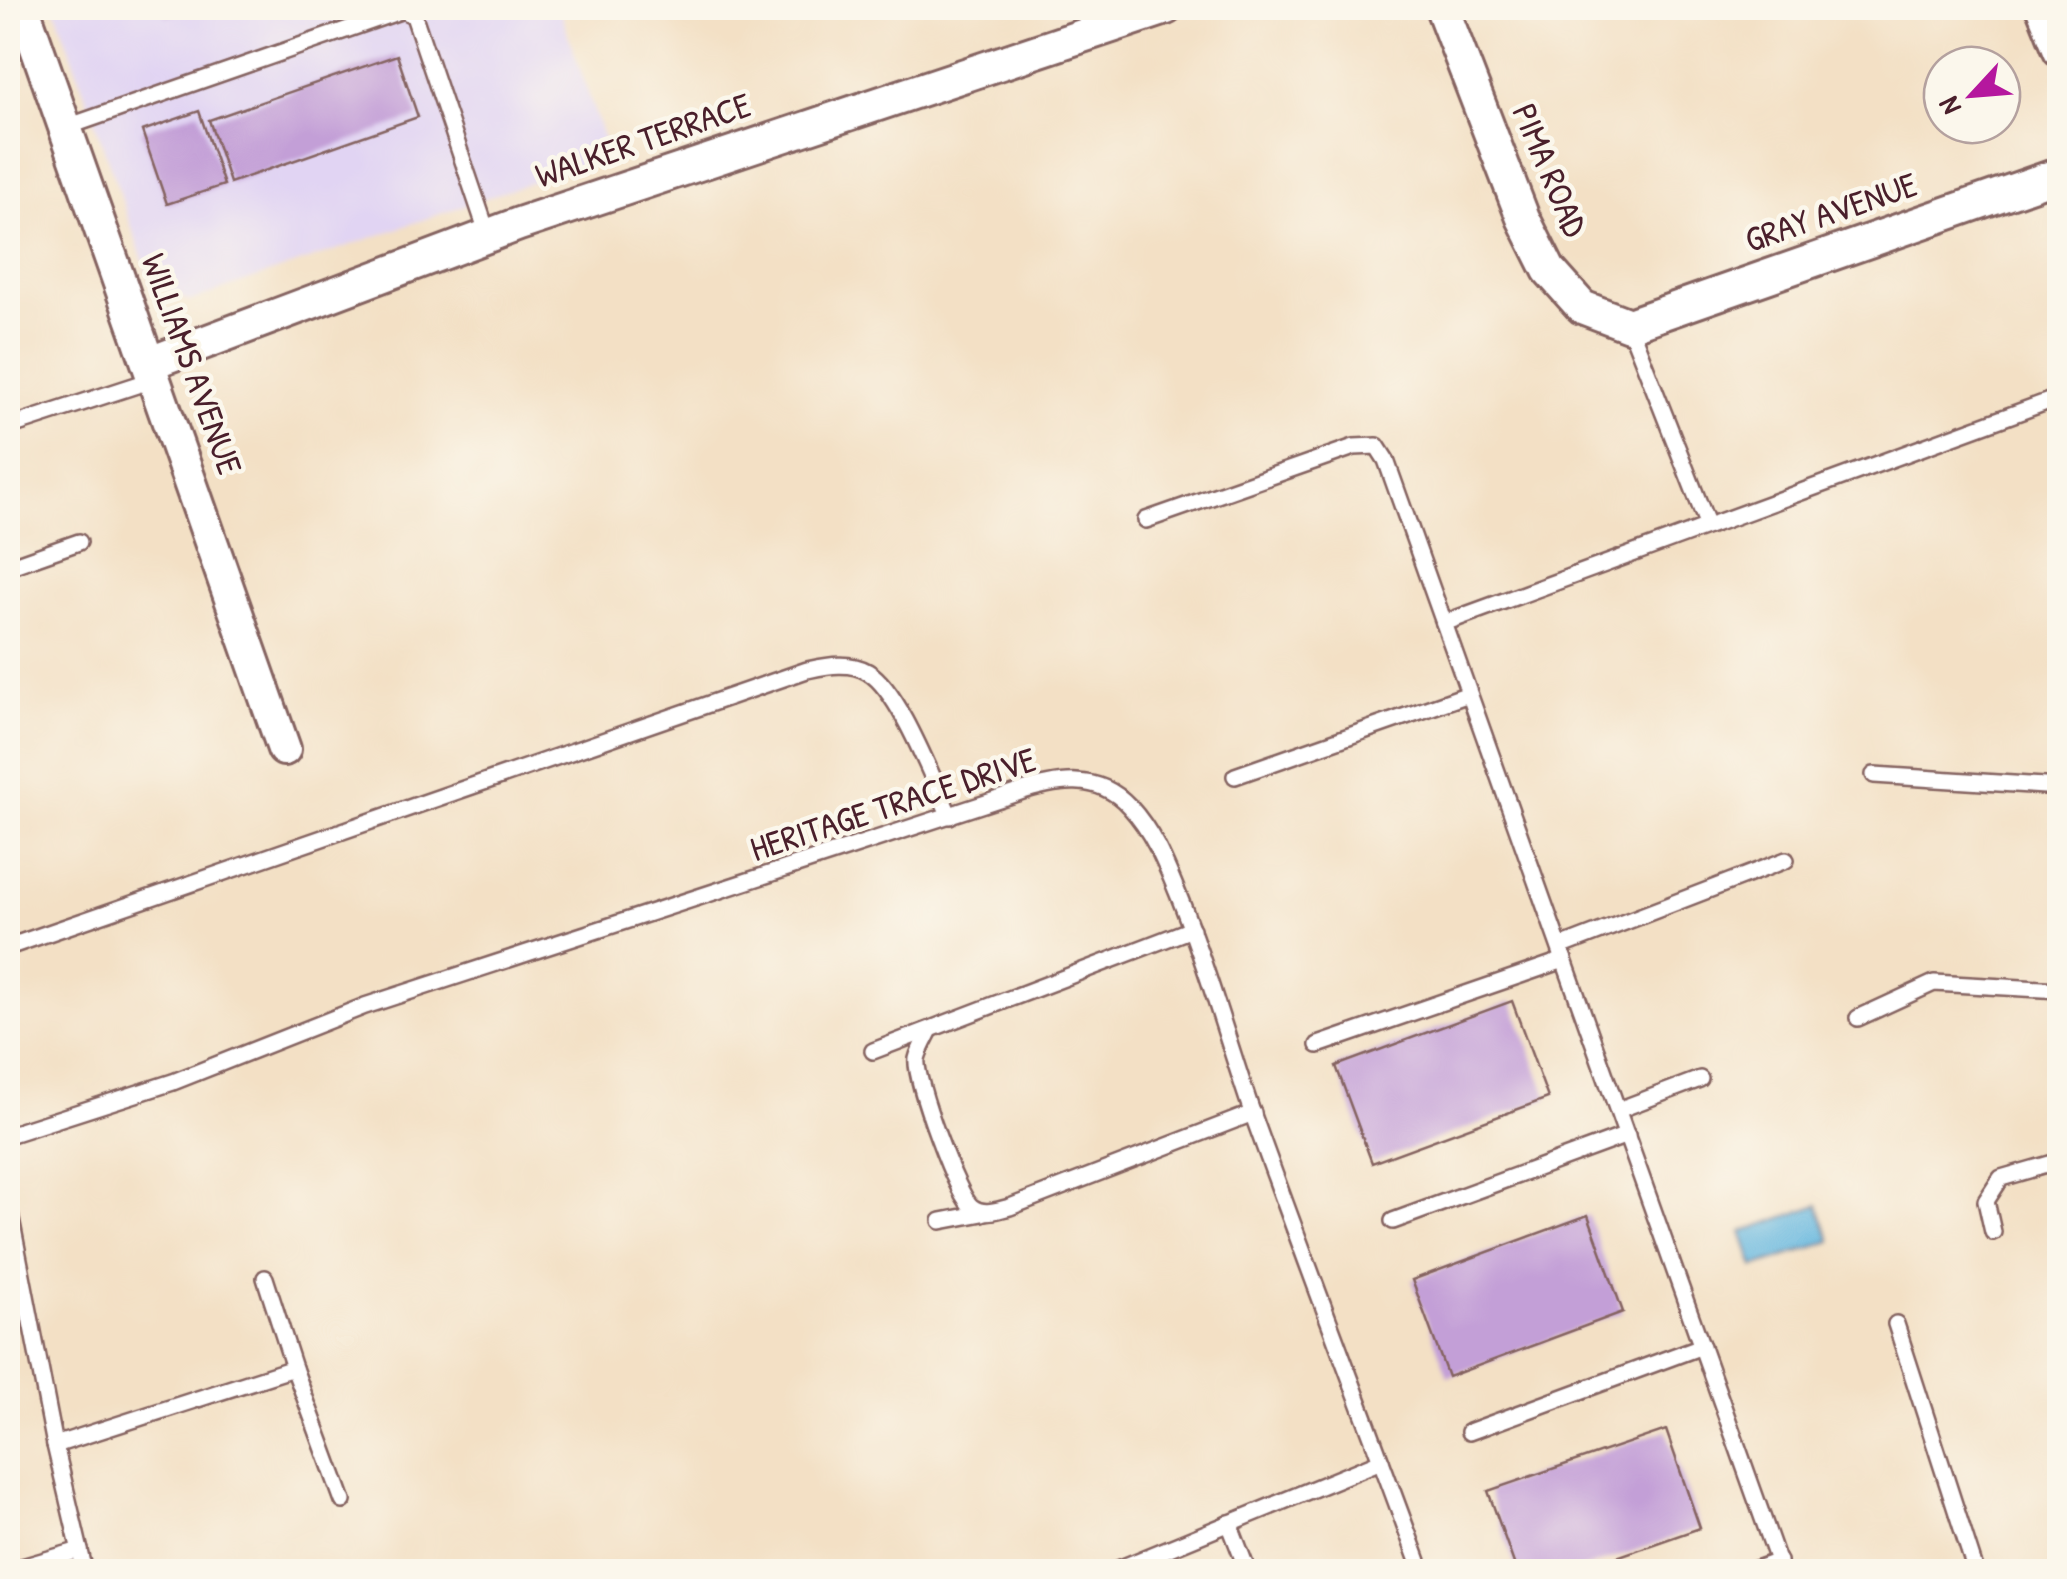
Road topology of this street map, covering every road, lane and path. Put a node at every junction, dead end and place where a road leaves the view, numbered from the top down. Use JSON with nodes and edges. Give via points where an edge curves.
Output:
{"nodes":[{"id":1,"x":22,"y":8,"type":"edge"},
{"id":2,"x":1166,"y":8,"type":"edge"},
{"id":3,"x":1442,"y":8,"type":"edge"},
{"id":4,"x":2043,"y":8,"type":"edge"},
{"id":5,"x":2060,"y":50,"type":"edge"},
{"id":6,"x":64,"y":128,"type":"junction"},
{"id":7,"x":2060,"y":174,"type":"edge"},
{"id":8,"x":488,"y":235,"type":"junction"},
{"id":9,"x":1629,"y":325,"type":"junction"},
{"id":10,"x":152,"y":371,"type":"junction"},
{"id":11,"x":2060,"y":396,"type":"edge"},
{"id":12,"x":8,"y":427,"type":"edge"},
{"id":13,"x":1146,"y":520,"type":"dead end"},
{"id":14,"x":1708,"y":526,"type":"junction"},
{"id":15,"x":79,"y":542,"type":"dead end"},
{"id":16,"x":8,"y":567,"type":"edge"},
{"id":17,"x":1444,"y":623,"type":"junction"},
{"id":18,"x":1470,"y":694,"type":"junction"},
{"id":19,"x":284,"y":749,"type":"dead end"},
{"id":20,"x":1874,"y":775,"type":"dead end"},
{"id":21,"x":1236,"y":776,"type":"dead end"},
{"id":22,"x":2060,"y":787,"type":"edge"},
{"id":23,"x":950,"y":816,"type":"junction"},
{"id":24,"x":1786,"y":860,"type":"dead end"},
{"id":25,"x":1192,"y":928,"type":"junction"},
{"id":26,"x":8,"y":947,"type":"edge"},
{"id":27,"x":1562,"y":954,"type":"junction"},
{"id":28,"x":2060,"y":990,"type":"edge"},
{"id":29,"x":1858,"y":1018,"type":"dead end"},
{"id":30,"x":930,"y":1030,"type":"junction"},
{"id":31,"x":1318,"y":1045,"type":"dead end"},
{"id":32,"x":873,"y":1050,"type":"dead end"},
{"id":33,"x":1700,"y":1079,"type":"dead end"},
{"id":34,"x":1618,"y":1110,"type":"junction"},
{"id":35,"x":1253,"y":1113,"type":"junction"},
{"id":36,"x":8,"y":1135,"type":"edge"},
{"id":37,"x":1626,"y":1135,"type":"junction"},
{"id":38,"x":2060,"y":1161,"type":"edge"},
{"id":39,"x":8,"y":1204,"type":"edge"},
{"id":40,"x":983,"y":1213,"type":"junction"},
{"id":41,"x":941,"y":1221,"type":"dead end"},
{"id":42,"x":1394,"y":1221,"type":"dead end"},
{"id":43,"x":1993,"y":1232,"type":"dead end"},
{"id":44,"x":265,"y":1278,"type":"dead end"},
{"id":45,"x":1896,"y":1324,"type":"dead end"},
{"id":46,"x":1702,"y":1346,"type":"junction"},
{"id":47,"x":294,"y":1368,"type":"junction"},
{"id":48,"x":1469,"y":1432,"type":"dead end"},
{"id":49,"x":55,"y":1445,"type":"junction"},
{"id":50,"x":1382,"y":1461,"type":"junction"},
{"id":51,"x":342,"y":1502,"type":"dead end"},
{"id":52,"x":1230,"y":1523,"type":"junction"},
{"id":53,"x":80,"y":1550,"type":"junction"},
{"id":54,"x":1781,"y":1566,"type":"edge"},
{"id":55,"x":8,"y":1571,"type":"edge"},
{"id":56,"x":85,"y":1572,"type":"edge"},
{"id":57,"x":1111,"y":1572,"type":"edge"},
{"id":58,"x":1248,"y":1572,"type":"edge"},
{"id":59,"x":1422,"y":1572,"type":"edge"},
{"id":60,"x":1748,"y":1572,"type":"edge"},
{"id":61,"x":1976,"y":1572,"type":"edge"}],
"edges":[{"from":1,"to":6,"type":"street","name":"WILLIAMS AVENUE"},
{"from":2,"to":8,"type":"street","name":"WALKER TERRACE"},
{"from":3,"to":9,"type":"street","name":"PIMA ROAD","via":[[1549,270],[1582,307]]},
{"from":4,"to":5,"type":"street"},
{"from":6,"to":8,"type":"lane","via":[[403,10],[414,16]]},
{"from":6,"to":10,"type":"street","name":"WILLIAMS AVENUE"},
{"from":7,"to":9,"type":"street","name":"GRAY AVENUE"},
{"from":8,"to":10,"type":"street","name":"WALKER TERRACE"},
{"from":9,"to":14,"type":"lane"},
{"from":10,"to":12,"type":"lane"},
{"from":10,"to":19,"type":"street","name":"WILLIAMS AVENUE"},
{"from":11,"to":14,"type":"lane"},
{"from":13,"to":17,"type":"lane","via":[[1354,448],[1377,446]]},
{"from":14,"to":17,"type":"lane"},
{"from":15,"to":16,"type":"lane"},
{"from":17,"to":18,"type":"lane"},
{"from":18,"to":21,"type":"lane"},
{"from":18,"to":27,"type":"lane"},
{"from":20,"to":22,"type":"lane"},
{"from":23,"to":25,"type":"lane","name":"HERITAGE TRACE DRIVE","via":[[1050,782],[1089,781],[1110,790],[1157,842]]},
{"from":23,"to":26,"type":"lane","via":[[882,684],[868,672],[832,664]]},
{"from":23,"to":36,"type":"lane","name":"HERITAGE TRACE DRIVE","via":[[365,1006],[173,1082]]},
{"from":24,"to":27,"type":"lane"},
{"from":25,"to":30,"type":"lane"},
{"from":25,"to":35,"type":"lane","name":"HERITAGE TRACE DRIVE"},
{"from":27,"to":31,"type":"lane"},
{"from":27,"to":34,"type":"lane"},
{"from":28,"to":29,"type":"lane","via":[[1934,983]]},
{"from":30,"to":32,"type":"lane"},
{"from":30,"to":40,"type":"lane","via":[[917,1061],[929,1109],[961,1191]]},
{"from":33,"to":34,"type":"lane"},
{"from":34,"to":37,"type":"lane"},
{"from":35,"to":40,"type":"lane"},
{"from":35,"to":50,"type":"lane","name":"HERITAGE TRACE DRIVE"},
{"from":37,"to":42,"type":"lane"},
{"from":37,"to":46,"type":"lane"},
{"from":38,"to":43,"type":"lane","via":[[2001,1178],[1986,1201]]},
{"from":39,"to":49,"type":"lane"},
{"from":40,"to":41,"type":"lane"},
{"from":44,"to":47,"type":"lane"},
{"from":45,"to":61,"type":"lane"},
{"from":46,"to":48,"type":"lane"},
{"from":46,"to":54,"type":"lane"},
{"from":47,"to":49,"type":"lane"},
{"from":47,"to":51,"type":"lane"},
{"from":49,"to":53,"type":"lane"},
{"from":50,"to":52,"type":"lane"},
{"from":50,"to":59,"type":"lane","name":"HERITAGE TRACE DRIVE"},
{"from":52,"to":57,"type":"lane"},
{"from":52,"to":58,"type":"lane"},
{"from":53,"to":55,"type":"lane"},
{"from":53,"to":56,"type":"lane"},
{"from":54,"to":60,"type":"lane"}]}
